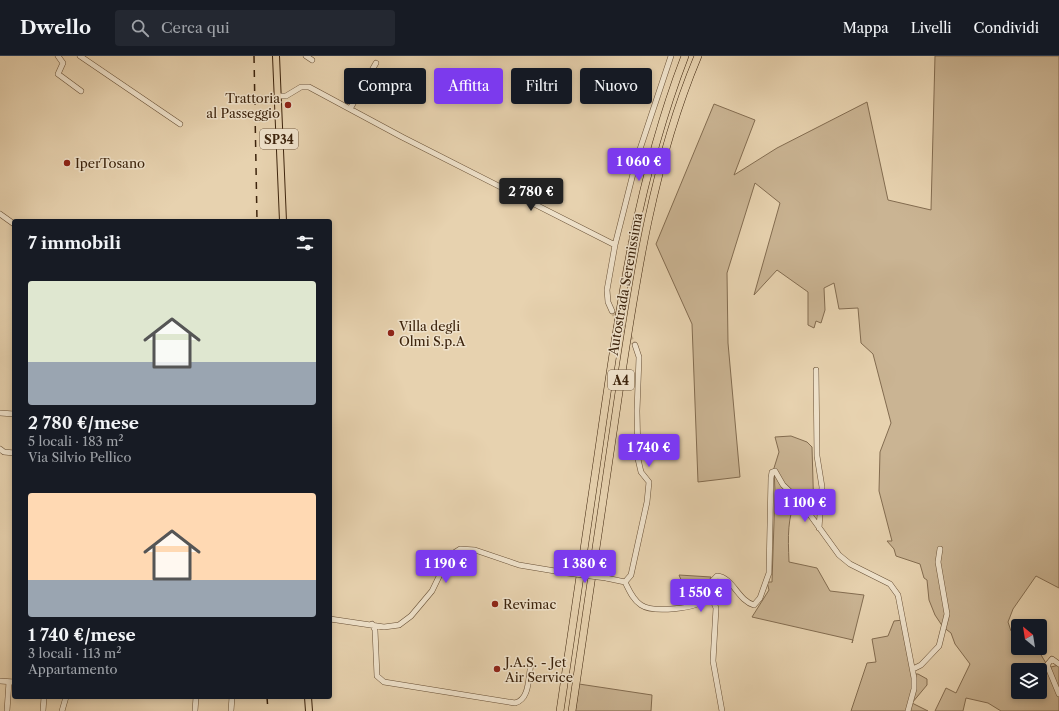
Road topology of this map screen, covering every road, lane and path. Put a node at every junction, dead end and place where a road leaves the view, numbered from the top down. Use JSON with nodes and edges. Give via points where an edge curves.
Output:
{"nodes":[{"id":1,"x":58,"y":56,"type":"edge"},
{"id":2,"x":80,"y":56,"type":"edge"},
{"id":3,"x":276,"y":56,"type":"edge"},
{"id":4,"x":306,"y":56,"type":"edge"},
{"id":5,"x":671,"y":56,"type":"edge"},
{"id":6,"x":685,"y":56,"type":"edge"},
{"id":7,"x":698,"y":56,"type":"edge"},
{"id":8,"x":312,"y":60,"type":"dead end"},
{"id":9,"x":376,"y":63,"type":"dead end"},
{"id":10,"x":81,"y":91,"type":"dead end"},
{"id":11,"x":277,"y":96,"type":"junction"},
{"id":12,"x":350,"y":109,"type":"junction"},
{"id":13,"x":180,"y":124,"type":"dead end"},
{"id":14,"x":0,"y":214,"type":"edge"},
{"id":15,"x":283,"y":219,"type":"edge"},
{"id":16,"x":12,"y":223,"type":"edge"},
{"id":17,"x":615,"y":245,"type":"junction"},
{"id":18,"x":612,"y":311,"type":"tunnel mouth"},
{"id":19,"x":634,"y":345,"type":"tunnel mouth"},
{"id":20,"x":816,"y":370,"type":"dead end"},
{"id":21,"x":0,"y":412,"type":"edge"},
{"id":22,"x":12,"y":414,"type":"edge"},
{"id":23,"x":0,"y":449,"type":"edge"},
{"id":24,"x":12,"y":453,"type":"edge"},
{"id":25,"x":819,"y":528,"type":"junction"},
{"id":26,"x":940,"y":549,"type":"dead end"},
{"id":27,"x":626,"y":582,"type":"junction"},
{"id":28,"x":706,"y":599,"type":"junction"},
{"id":29,"x":332,"y":619,"type":"edge"},
{"id":30,"x":371,"y":624,"type":"junction"},
{"id":31,"x":531,"y":664,"type":"dead end"},
{"id":32,"x":1059,"y":664,"type":"edge"},
{"id":33,"x":913,"y":669,"type":"junction"},
{"id":34,"x":0,"y":681,"type":"edge"},
{"id":35,"x":11,"y":682,"type":"edge"},
{"id":36,"x":1059,"y":694,"type":"edge"},
{"id":37,"x":44,"y":699,"type":"edge"},
{"id":38,"x":65,"y":699,"type":"edge"},
{"id":39,"x":196,"y":699,"type":"edge"},
{"id":40,"x":232,"y":699,"type":"edge"},
{"id":41,"x":308,"y":699,"type":"edge"},
{"id":42,"x":7,"y":711,"type":"edge"},
{"id":43,"x":43,"y":711,"type":"edge"},
{"id":44,"x":62,"y":711,"type":"edge"},
{"id":45,"x":196,"y":711,"type":"edge"},
{"id":46,"x":231,"y":711,"type":"edge"},
{"id":47,"x":309,"y":711,"type":"edge"},
{"id":48,"x":560,"y":711,"type":"edge"},
{"id":49,"x":572,"y":711,"type":"edge"},
{"id":50,"x":722,"y":711,"type":"edge"},
{"id":51,"x":908,"y":711,"type":"edge"}],
"edges":[{"from":1,"to":10,"type":"street","via":[[63,63],[58,74]]},
{"from":2,"to":13,"type":"street"},
{"from":3,"to":11,"type":"main road","number":"SP34"},
{"from":4,"to":8,"type":"street"},
{"from":5,"to":17,"type":"street","via":[[637,158]]},
{"from":6,"to":48,"type":"highway","name":"Autostrada Serenissima","number":"A4","via":[[648,170],[626,270]]},
{"from":7,"to":49,"type":"highway","name":"Autostrada Serenissima","number":"A4","via":[[667,147],[642,246]]},
{"from":9,"to":12,"type":"street"},
{"from":11,"to":12,"type":"street","via":[[286,96],[301,87],[309,87]]},
{"from":11,"to":15,"type":"main road","number":"SP34"},
{"from":12,"to":17,"type":"street"},
{"from":14,"to":16,"type":"street"},
{"from":17,"to":18,"type":"street","via":[[607,290]]},
{"from":19,"to":27,"type":"street","via":[[639,357],[638,459],[641,472],[649,482],[631,575]]},
{"from":20,"to":25,"type":"street","via":[[817,456],[822,487]]},
{"from":21,"to":22,"type":"street"},
{"from":23,"to":24,"type":"street"},
{"from":25,"to":28,"type":"street","via":[[800,501],[773,471],[768,534],[769,573],[760,598],[754,605],[750,604],[725,578],[717,576],[711,582]]},
{"from":25,"to":33,"type":"street","via":[[842,559],[882,579],[894,589],[901,605]]},
{"from":26,"to":33,"type":"street","via":[[938,562],[947,614],[936,650],[921,666]]},
{"from":27,"to":28,"type":"street","via":[[635,600],[648,608],[660,610],[697,605]]},
{"from":27,"to":30,"type":"street","bridge":true,"via":[[519,565],[475,550],[460,549],[449,556],[432,591],[405,622],[391,627]]},
{"from":28,"to":50,"type":"street","via":[[714,603],[716,608],[713,661]]},
{"from":29,"to":30,"type":"street"},
{"from":30,"to":31,"type":"street","via":[[375,630],[378,676],[384,682],[515,703],[520,702],[525,696]]},
{"from":32,"to":36,"type":"street","via":[[1052,659],[1047,664]]},
{"from":33,"to":51,"type":"street","via":[[914,684]]},
{"from":34,"to":35,"type":"street"},
{"from":35,"to":42,"type":"street"},
{"from":37,"to":43,"type":"street"},
{"from":38,"to":44,"type":"street"},
{"from":39,"to":45,"type":"street"},
{"from":40,"to":46,"type":"street"},
{"from":41,"to":47,"type":"main road"}]}
